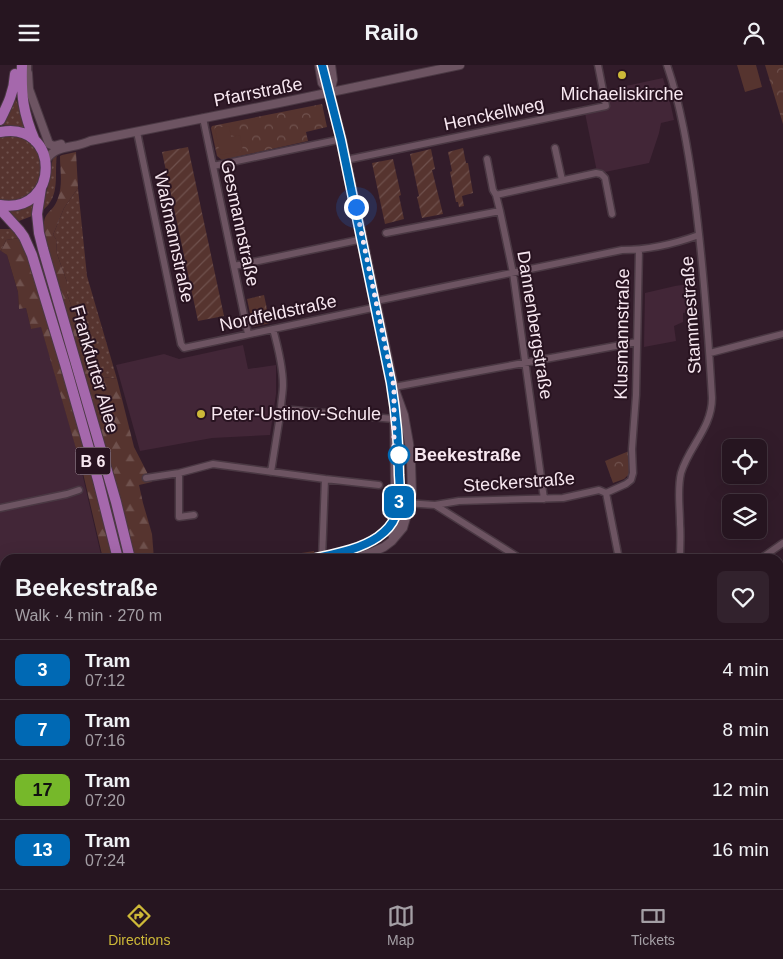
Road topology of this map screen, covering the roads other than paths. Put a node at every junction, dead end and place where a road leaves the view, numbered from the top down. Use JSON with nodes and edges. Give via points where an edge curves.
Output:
{"nodes":[{"id":1,"x":318,"y":65,"type":"edge"},
{"id":2,"x":330,"y":65,"type":"edge"},
{"id":3,"x":460,"y":65,"type":"edge"},
{"id":4,"x":598,"y":65,"type":"edge"},
{"id":5,"x":667,"y":65,"type":"edge"},
{"id":6,"x":23,"y":67,"type":"edge"},
{"id":7,"x":330,"y":93,"type":"junction"},
{"id":8,"x":203,"y":118,"type":"junction"},
{"id":9,"x":0,"y":120,"type":"edge"},
{"id":10,"x":0,"y":132,"type":"edge"},
{"id":11,"x":137,"y":132,"type":"junction"},
{"id":12,"x":342,"y":139,"type":"junction"},
{"id":13,"x":90,"y":141,"type":"junction"},
{"id":14,"x":36,"y":142,"type":"junction"},
{"id":15,"x":555,"y":148,"type":"dead end"},
{"id":16,"x":487,"y":159,"type":"dead end"},
{"id":17,"x":46,"y":160,"type":"junction"},
{"id":18,"x":346,"y":160,"type":"junction"},
{"id":19,"x":213,"y":166,"type":"junction"},
{"id":20,"x":562,"y":180,"type":"junction"},
{"id":21,"x":41,"y":188,"type":"junction"},
{"id":22,"x":496,"y":195,"type":"junction"},
{"id":23,"x":0,"y":205,"type":"edge"},
{"id":24,"x":0,"y":209,"type":"edge"},
{"id":25,"x":500,"y":211,"type":"junction"},
{"id":26,"x":612,"y":214,"type":"dead end"},
{"id":27,"x":386,"y":233,"type":"dead end"},
{"id":28,"x":699,"y":235,"type":"junction"},
{"id":29,"x":363,"y":239,"type":"junction"},
{"id":30,"x":639,"y":250,"type":"junction"},
{"id":31,"x":234,"y":266,"type":"junction"},
{"id":32,"x":513,"y":273,"type":"junction"},
{"id":33,"x":377,"y":304,"type":"junction"},
{"id":34,"x":274,"y":329,"type":"junction"},
{"id":35,"x":248,"y":334,"type":"junction"},
{"id":36,"x":783,"y":334,"type":"edge"},
{"id":37,"x":637,"y":342,"type":"junction"},
{"id":38,"x":184,"y":348,"type":"joint"},
{"id":39,"x":710,"y":353,"type":"junction"},
{"id":40,"x":526,"y":363,"type":"junction"},
{"id":41,"x":394,"y":387,"type":"junction"},
{"id":42,"x":281,"y":409,"type":"junction"},
{"id":43,"x":394,"y":419,"type":"junction"},
{"id":44,"x":271,"y":472,"type":"junction"},
{"id":45,"x":179,"y":473,"type":"junction"},
{"id":46,"x":146,"y":478,"type":"dead end"},
{"id":47,"x":325,"y":479,"type":"junction"},
{"id":48,"x":631,"y":480,"type":"joint"},
{"id":49,"x":379,"y":485,"type":"dead end"},
{"id":50,"x":79,"y":490,"type":"dead end"},
{"id":51,"x":606,"y":493,"type":"junction"},
{"id":52,"x":396,"y":494,"type":"junction"},
{"id":53,"x":544,"y":499,"type":"junction"},
{"id":54,"x":410,"y":503,"type":"junction"},
{"id":55,"x":435,"y":505,"type":"junction"},
{"id":56,"x":0,"y":508,"type":"edge"},
{"id":57,"x":194,"y":515,"type":"dead end"},
{"id":58,"x":397,"y":518,"type":"junction"},
{"id":59,"x":392,"y":541,"type":"junction"},
{"id":60,"x":783,"y":543,"type":"edge"},
{"id":61,"x":117,"y":554,"type":"edge"},
{"id":62,"x":129,"y":554,"type":"edge"},
{"id":63,"x":322,"y":554,"type":"edge"},
{"id":64,"x":370,"y":554,"type":"edge"},
{"id":65,"x":513,"y":554,"type":"edge"},
{"id":66,"x":618,"y":554,"type":"edge"},
{"id":67,"x":680,"y":554,"type":"edge"},
{"id":68,"x":767,"y":554,"type":"edge"}],
"edges":[{"from":1,"to":7,"type":"street","via":[[322,83]]},
{"from":2,"to":7,"type":"street","via":[[334,80]]},
{"from":3,"to":7,"type":"street","name":"Pfarrstraße"},
{"from":4,"to":18,"type":"street","name":"Henckellweg","via":[[606,106]]},
{"from":5,"to":28,"type":"street","name":"Stammestraße","via":[[680,113]]},
{"from":6,"to":9,"type":"main road"},
{"from":6,"to":13,"type":"street","name":"Pfarrstraße","via":[[49,144]]},
{"from":6,"to":14,"type":"main road","via":[[21,92],[27,121]]},
{"from":7,"to":8,"type":"street","name":"Pfarrstraße"},
{"from":7,"to":12,"type":"street"},
{"from":8,"to":11,"type":"street","name":"Pfarrstraße"},
{"from":8,"to":19,"type":"street","name":"Gesmannstraße"},
{"from":10,"to":14,"type":"main road","via":[[18,132]]},
{"from":11,"to":13,"type":"street","name":"Pfarrstraße"},
{"from":11,"to":38,"type":"street","name":"Waßmannstraße"},
{"from":12,"to":18,"type":"street"},
{"from":12,"to":19,"type":"street"},
{"from":13,"to":17,"type":"street","name":"Pfarrstraße","via":[[56,150]]},
{"from":14,"to":17,"type":"main road"},
{"from":15,"to":20,"type":"street"},
{"from":16,"to":22,"type":"street","name":"Dannenbergstraße"},
{"from":17,"to":21,"type":"main road","number":"B 6"},
{"from":18,"to":29,"type":"street"},
{"from":19,"to":31,"type":"street","name":"Gesmannstraße"},
{"from":20,"to":22,"type":"street"},
{"from":20,"to":26,"type":"street","via":[[602,174]]},
{"from":21,"to":23,"type":"main road","via":[[24,203]]},
{"from":21,"to":62,"type":"main road","name":"Frankfurter Allee","number":"B 6","via":[[37,214],[39,233]]},
{"from":22,"to":25,"type":"street","name":"Dannenbergstraße"},
{"from":24,"to":61,"type":"main road","name":"Frankfurter Allee","number":"B 6","via":[[20,230],[32,255]]},
{"from":25,"to":27,"type":"street"},
{"from":25,"to":32,"type":"street","name":"Dannenbergstraße"},
{"from":28,"to":30,"type":"street","name":"Klusmannstraße"},
{"from":28,"to":39,"type":"street","name":"Stammestraße"},
{"from":29,"to":31,"type":"street"},
{"from":29,"to":33,"type":"street"},
{"from":30,"to":32,"type":"street","name":"Nordfeldstraße","via":[[622,250]]},
{"from":30,"to":37,"type":"street","name":"Klusmannstraße"},
{"from":31,"to":35,"type":"street","name":"Gesmannstraße"},
{"from":32,"to":33,"type":"street","name":"Nordfeldstraße"},
{"from":32,"to":40,"type":"street","name":"Dannenbergstraße"},
{"from":33,"to":34,"type":"street","name":"Nordfeldstraße"},
{"from":33,"to":41,"type":"street"},
{"from":34,"to":35,"type":"street","name":"Nordfeldstraße"},
{"from":34,"to":42,"type":"street","via":[[282,372]]},
{"from":35,"to":38,"type":"street","name":"Nordfeldstraße"},
{"from":36,"to":39,"type":"street"},
{"from":37,"to":40,"type":"street"},
{"from":37,"to":48,"type":"street","name":"Klusmannstraße"},
{"from":39,"to":67,"type":"street","name":"Stammestraße","via":[[711,413],[685,462],[679,483]]},
{"from":40,"to":41,"type":"street"},
{"from":40,"to":53,"type":"street","name":"Dannenbergstraße"},
{"from":41,"to":43,"type":"street"},
{"from":41,"to":54,"type":"street","via":[[408,435]]},
{"from":42,"to":43,"type":"street"},
{"from":42,"to":44,"type":"street"},
{"from":43,"to":52,"type":"street"},
{"from":44,"to":45,"type":"street","via":[[212,465]]},
{"from":44,"to":47,"type":"street"},
{"from":45,"to":46,"type":"street"},
{"from":45,"to":57,"type":"street","via":[[179,517]]},
{"from":47,"to":49,"type":"street"},
{"from":47,"to":63,"type":"street"},
{"from":48,"to":51,"type":"street","name":"Steckerstraße"},
{"from":50,"to":56,"type":"street"},
{"from":51,"to":53,"type":"street","name":"Steckerstraße","via":[[599,490]]},
{"from":51,"to":66,"type":"street"},
{"from":52,"to":54,"type":"street","via":[[400,500]]},
{"from":52,"to":58,"type":"street"},
{"from":53,"to":55,"type":"street","name":"Steckerstraße","via":[[459,501]]},
{"from":54,"to":55,"type":"street"},
{"from":54,"to":58,"type":"street"},
{"from":54,"to":59,"type":"street","via":[[402,528]]},
{"from":55,"to":65,"type":"street"},
{"from":58,"to":59,"type":"street"},
{"from":59,"to":64,"type":"street"},
{"from":60,"to":68,"type":"street"}]}
